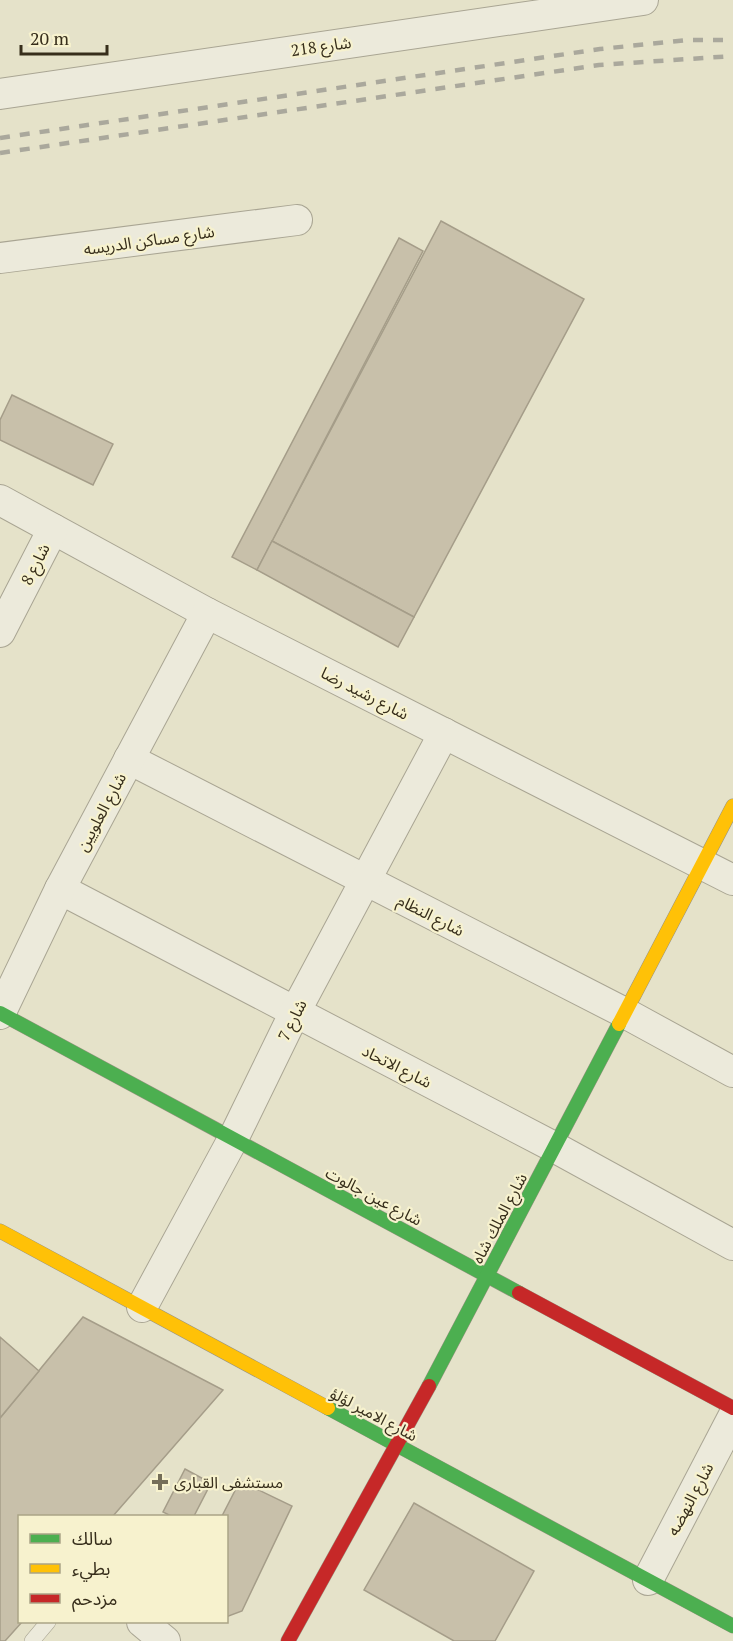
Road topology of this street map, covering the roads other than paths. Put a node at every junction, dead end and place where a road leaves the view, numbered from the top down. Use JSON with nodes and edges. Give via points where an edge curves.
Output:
{"nodes":[{"id":1,"x":643,"y":0,"type":"edge"},
{"id":2,"x":0,"y":94,"type":"edge"},
{"id":3,"x":297,"y":220,"type":"dead end"},
{"id":4,"x":0,"y":258,"type":"edge"},
{"id":5,"x":0,"y":500,"type":"edge"},
{"id":6,"x":53,"y":529,"type":"junction"},
{"id":7,"x":207,"y":613,"type":"junction"},
{"id":8,"x":0,"y":632,"type":"edge"},
{"id":9,"x":444,"y":733,"type":"junction"},
{"id":10,"x":129,"y":759,"type":"junction"},
{"id":11,"x":733,"y":806,"type":"edge"},
{"id":12,"x":703,"y":864,"type":"junction"},
{"id":13,"x":733,"y":880,"type":"edge"},
{"id":14,"x":365,"y":881,"type":"junction"},
{"id":15,"x":60,"y":889,"type":"junction"},
{"id":16,"x":0,"y":1013,"type":"edge"},
{"id":17,"x":625,"y":1013,"type":"junction"},
{"id":18,"x":294,"y":1014,"type":"junction"},
{"id":19,"x":733,"y":1072,"type":"edge"},
{"id":20,"x":233,"y":1139,"type":"junction"},
{"id":21,"x":554,"y":1147,"type":"junction"},
{"id":22,"x":0,"y":1231,"type":"edge"},
{"id":23,"x":733,"y":1245,"type":"edge"},
{"id":24,"x":487,"y":1275,"type":"junction"},
{"id":25,"x":142,"y":1307,"type":"junction"},
{"id":26,"x":733,"y":1408,"type":"edge"},
{"id":27,"x":733,"y":1417,"type":"edge"},
{"id":28,"x":398,"y":1445,"type":"junction"},
{"id":29,"x":648,"y":1580,"type":"junction"},
{"id":30,"x":47,"y":1623,"type":"edge"},
{"id":31,"x":143,"y":1623,"type":"edge"},
{"id":32,"x":733,"y":1626,"type":"edge"},
{"id":33,"x":32,"y":1641,"type":"edge"},
{"id":34,"x":165,"y":1641,"type":"edge"},
{"id":35,"x":288,"y":1641,"type":"edge"}],
"edges":[{"from":1,"to":2,"type":"street","name":"شارع 218"},
{"from":3,"to":4,"type":"street","name":"شارع مساكن الدريسه"},
{"from":5,"to":6,"type":"street","name":"شارع رشيد رضا"},
{"from":6,"to":7,"type":"street","name":"شارع رشيد رضا"},
{"from":6,"to":8,"type":"street","name":"شارع 8"},
{"from":7,"to":9,"type":"street","name":"شارع رشيد رضا"},
{"from":7,"to":10,"type":"street","name":"شارع العلويين"},
{"from":9,"to":12,"type":"street","name":"شارع رشيد رضا"},
{"from":9,"to":14,"type":"street","name":"شارع 7"},
{"from":10,"to":14,"type":"street","name":"شارع النظام"},
{"from":10,"to":15,"type":"street","name":"شارع العلويين"},
{"from":11,"to":12,"type":"street","name":"شارع الملك شاه"},
{"from":12,"to":13,"type":"street","name":"شارع رشيد رضا"},
{"from":12,"to":17,"type":"street","name":"شارع الملك شاه"},
{"from":14,"to":17,"type":"street","name":"شارع النظام"},
{"from":14,"to":18,"type":"street","name":"شارع 7"},
{"from":15,"to":16,"type":"street","name":"شارع العلويين"},
{"from":15,"to":18,"type":"street","name":"شارع الاتحاد"},
{"from":16,"to":20,"type":"street","name":"شارع عين جالوت"},
{"from":17,"to":19,"type":"street","name":"شارع النظام"},
{"from":17,"to":21,"type":"street","name":"شارع الملك شاه"},
{"from":18,"to":20,"type":"street","name":"شارع 7"},
{"from":18,"to":21,"type":"street","name":"شارع الاتحاد"},
{"from":20,"to":24,"type":"street","name":"شارع عين جالوت"},
{"from":20,"to":25,"type":"street","name":"شارع 7"},
{"from":21,"to":23,"type":"street","name":"شارع الاتحاد"},
{"from":21,"to":24,"type":"street","name":"شارع الملك شاه"},
{"from":22,"to":25,"type":"street","name":"شارع الامير لؤلؤ"},
{"from":24,"to":26,"type":"street","name":"شارع عين جالوت"},
{"from":24,"to":28,"type":"street","name":"شارع الملك شاه"},
{"from":25,"to":28,"type":"street","name":"شارع الامير لؤلؤ"},
{"from":27,"to":29,"type":"street","name":"شارع النهضه"},
{"from":28,"to":29,"type":"street","name":"شارع الامير لؤلؤ"},
{"from":28,"to":35,"type":"street","name":"شارع الملك شاه"},
{"from":29,"to":32,"type":"street","name":"شارع الامير لؤلؤ"},
{"from":30,"to":33,"type":"lane"},
{"from":31,"to":34,"type":"street"}]}
